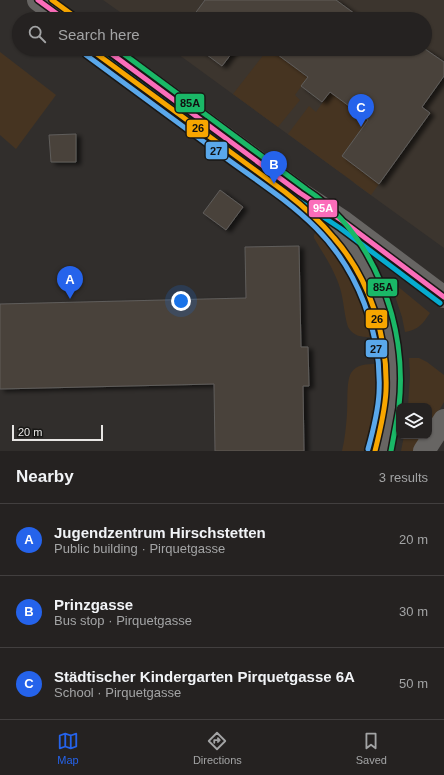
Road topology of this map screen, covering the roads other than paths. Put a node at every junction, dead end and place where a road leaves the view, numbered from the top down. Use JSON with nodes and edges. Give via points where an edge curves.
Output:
{"nodes":[{"id":1,"x":38,"y":0,"type":"edge"},
{"id":2,"x":54,"y":12,"type":"edge"},
{"id":3,"x":114,"y":56,"type":"edge"},
{"id":4,"x":300,"y":193,"type":"junction"},
{"id":5,"x":444,"y":297,"type":"edge"},
{"id":6,"x":444,"y":420,"type":"edge"},
{"id":7,"x":384,"y":451,"type":"edge"},
{"id":8,"x":424,"y":451,"type":"edge"}],
"edges":[{"from":1,"to":2,"type":"street"},
{"from":3,"to":4,"type":"street"},
{"from":4,"to":5,"type":"street","via":[[344,222]]},
{"from":4,"to":7,"type":"lane","via":[[340,227],[368,273],[382,304],[388,325],[393,364],[393,398]]},
{"from":6,"to":8,"type":"street"}]}
